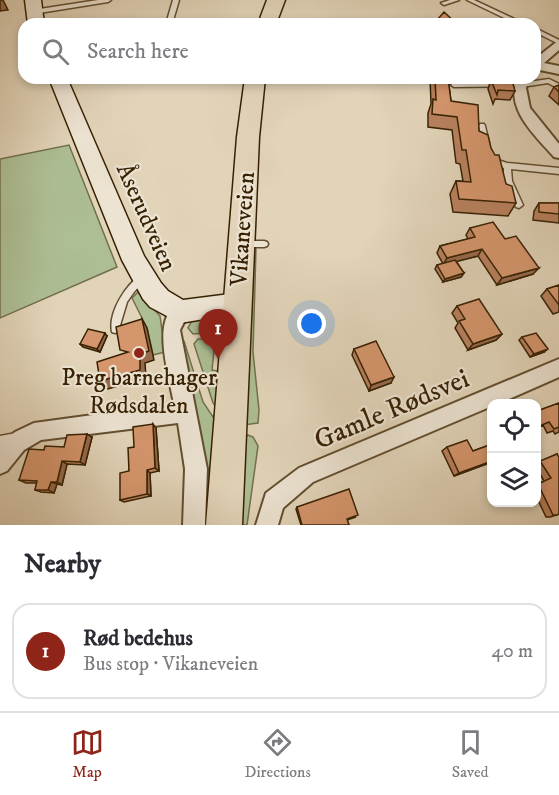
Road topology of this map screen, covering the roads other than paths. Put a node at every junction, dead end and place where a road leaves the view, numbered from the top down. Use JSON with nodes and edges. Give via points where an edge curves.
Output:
{"nodes":[{"id":1,"x":108,"y":0,"type":"edge"},
{"id":2,"x":176,"y":0,"type":"edge"},
{"id":3,"x":276,"y":0,"type":"edge"},
{"id":4,"x":456,"y":0,"type":"edge"},
{"id":5,"x":470,"y":0,"type":"edge"},
{"id":6,"x":444,"y":3,"type":"dead end"},
{"id":7,"x":34,"y":12,"type":"edge"},
{"id":8,"x":171,"y":18,"type":"edge"},
{"id":9,"x":269,"y":18,"type":"edge"},
{"id":10,"x":509,"y":18,"type":"edge"},
{"id":11,"x":541,"y":33,"type":"edge"},
{"id":12,"x":559,"y":43,"type":"edge"},
{"id":13,"x":541,"y":60,"type":"edge"},
{"id":14,"x":541,"y":66,"type":"edge"},
{"id":15,"x":559,"y":70,"type":"edge"},
{"id":16,"x":541,"y":81,"type":"edge"},
{"id":17,"x":60,"y":84,"type":"edge"},
{"id":18,"x":254,"y":84,"type":"edge"},
{"id":19,"x":467,"y":84,"type":"edge"},
{"id":20,"x":520,"y":84,"type":"edge"},
{"id":21,"x":454,"y":85,"type":"dead end"},
{"id":22,"x":559,"y":87,"type":"edge"},
{"id":23,"x":482,"y":126,"type":"dead end"},
{"id":24,"x":559,"y":153,"type":"edge"},
{"id":25,"x":507,"y":166,"type":"junction"},
{"id":26,"x":559,"y":171,"type":"edge"},
{"id":27,"x":519,"y":205,"type":"dead end"},
{"id":28,"x":143,"y":278,"type":"junction"},
{"id":29,"x":238,"y":304,"type":"junction"},
{"id":30,"x":180,"y":312,"type":"junction"},
{"id":31,"x":115,"y":328,"type":"edge"},
{"id":32,"x":559,"y":368,"type":"edge"},
{"id":33,"x":186,"y":412,"type":"junction"},
{"id":34,"x":26,"y":436,"type":"junction"},
{"id":35,"x":0,"y":441,"type":"edge"},
{"id":36,"x":0,"y":464,"type":"edge"},
{"id":37,"x":194,"y":525,"type":"edge"},
{"id":38,"x":224,"y":525,"type":"edge"},
{"id":39,"x":267,"y":525,"type":"edge"}],
"edges":[{"from":1,"to":7,"type":"lane"},
{"from":2,"to":8,"type":"lane"},
{"from":3,"to":9,"type":"main road"},
{"from":4,"to":6,"type":"lane"},
{"from":5,"to":10,"type":"lane"},
{"from":11,"to":12,"type":"lane"},
{"from":12,"to":13,"type":"street"},
{"from":14,"to":15,"type":"street"},
{"from":16,"to":22,"type":"lane"},
{"from":17,"to":28,"type":"street","name":"Åserudveien"},
{"from":18,"to":29,"type":"main road","name":"Vikaneveien","via":[[253,244]]},
{"from":19,"to":21,"type":"lane"},
{"from":20,"to":24,"type":"street","via":[[525,110]]},
{"from":23,"to":25,"type":"lane","via":[[490,159]]},
{"from":25,"to":26,"type":"lane"},
{"from":25,"to":27,"type":"lane","via":[[508,181]]},
{"from":28,"to":30,"type":"street","name":"Åserudveien","via":[[159,299]]},
{"from":28,"to":31,"type":"lane","via":[[121,301]]},
{"from":29,"to":30,"type":"street"},
{"from":29,"to":38,"type":"main road","name":"Vikaneveien"},
{"from":30,"to":33,"type":"street","via":[[171,330]]},
{"from":32,"to":39,"type":"street","name":"Gamle Rødsvei","via":[[306,475],[274,501]]},
{"from":33,"to":34,"type":"street","via":[[71,425]]},
{"from":33,"to":37,"type":"street","via":[[196,469]]},
{"from":34,"to":35,"type":"lane"},
{"from":34,"to":36,"type":"street"}]}
